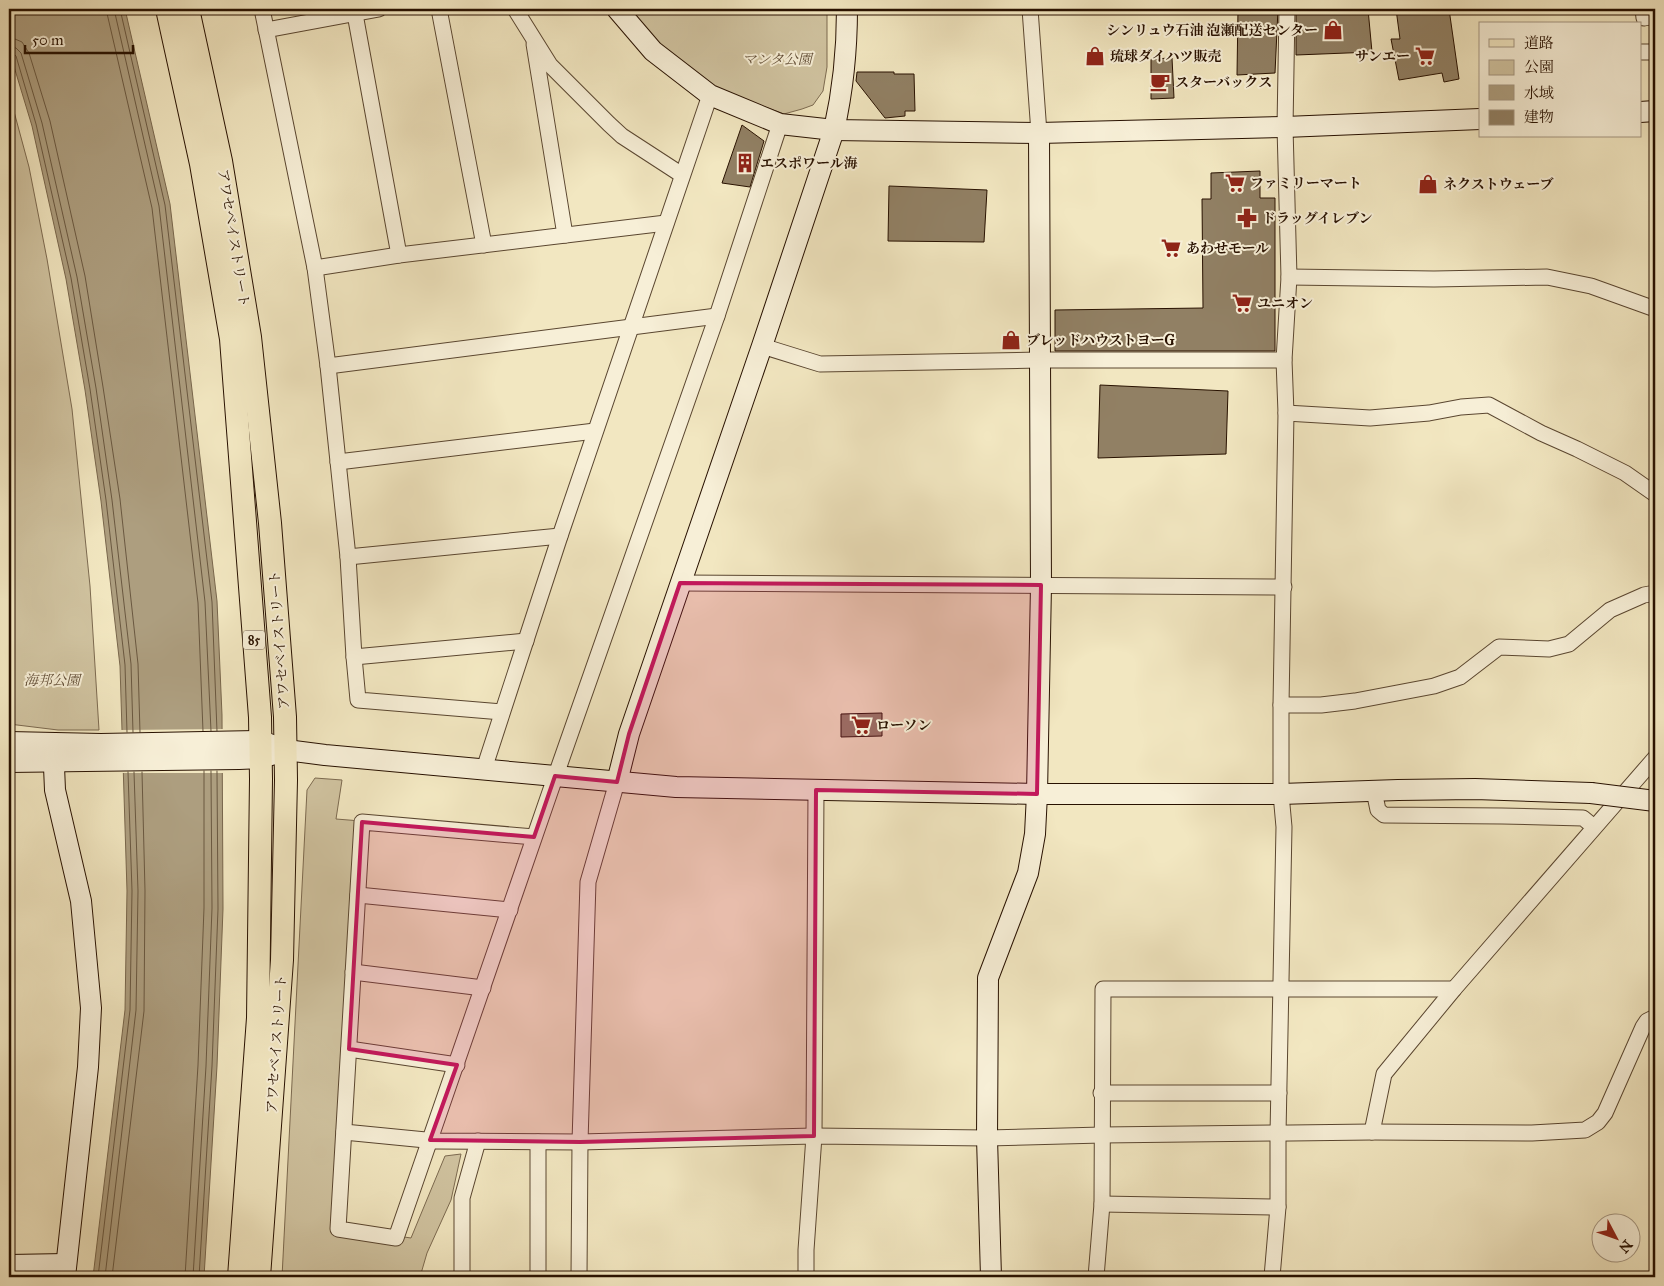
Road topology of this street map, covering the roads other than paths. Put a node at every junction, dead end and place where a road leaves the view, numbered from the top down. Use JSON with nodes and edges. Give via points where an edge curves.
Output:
{"nodes":[{"id":1,"x":168,"y":9,"type":"edge"},
{"id":2,"x":188,"y":9,"type":"edge"},
{"id":3,"x":262,"y":9,"type":"edge"},
{"id":4,"x":378,"y":9,"type":"edge"},
{"id":5,"x":439,"y":9,"type":"edge"},
{"id":6,"x":515,"y":9,"type":"edge"},
{"id":7,"x":617,"y":9,"type":"edge"},
{"id":8,"x":847,"y":9,"type":"edge"},
{"id":9,"x":1030,"y":9,"type":"edge"},
{"id":10,"x":1287,"y":9,"type":"edge"},
{"id":11,"x":1643,"y":9,"type":"edge"},
{"id":12,"x":355,"y":14,"type":"junction"},
{"id":13,"x":1655,"y":16,"type":"edge"},
{"id":14,"x":266,"y":30,"type":"junction"},
{"id":15,"x":533,"y":39,"type":"junction"},
{"id":16,"x":1642,"y":52,"type":"edge"},
{"id":17,"x":1655,"y":52,"type":"edge"},
{"id":18,"x":710,"y":95,"type":"junction"},
{"id":19,"x":1655,"y":111,"type":"edge"},
{"id":20,"x":1642,"y":112,"type":"edge"},
{"id":21,"x":1479,"y":119,"type":"edge"},
{"id":22,"x":780,"y":124,"type":"junction"},
{"id":23,"x":1286,"y":127,"type":"junction"},
{"id":24,"x":834,"y":130,"type":"junction"},
{"id":25,"x":1039,"y":133,"type":"junction"},
{"id":26,"x":682,"y":175,"type":"junction"},
{"id":27,"x":666,"y":223,"type":"junction"},
{"id":28,"x":565,"y":235,"type":"junction"},
{"id":29,"x":484,"y":245,"type":"junction"},
{"id":30,"x":400,"y":255,"type":"junction"},
{"id":31,"x":315,"y":268,"type":"junction"},
{"id":32,"x":1289,"y":278,"type":"junction"},
{"id":33,"x":1655,"y":310,"type":"edge"},
{"id":34,"x":717,"y":316,"type":"junction"},
{"id":35,"x":630,"y":327,"type":"junction"},
{"id":36,"x":762,"y":346,"type":"junction"},
{"id":37,"x":1039,"y":360,"type":"junction"},
{"id":38,"x":1284,"y":360,"type":"junction"},
{"id":39,"x":328,"y":366,"type":"junction"},
{"id":40,"x":1286,"y":414,"type":"junction"},
{"id":41,"x":595,"y":431,"type":"junction"},
{"id":42,"x":338,"y":462,"type":"junction"},
{"id":43,"x":1655,"y":494,"type":"edge"},
{"id":44,"x":560,"y":536,"type":"junction"},
{"id":45,"x":348,"y":557,"type":"junction"},
{"id":46,"x":680,"y":583,"type":"junction"},
{"id":47,"x":1041,"y":585,"type":"junction"},
{"id":48,"x":1284,"y":587,"type":"junction"},
{"id":49,"x":1655,"y":593,"type":"edge"},
{"id":50,"x":526,"y":641,"type":"junction"},
{"id":51,"x":354,"y":657,"type":"junction"},
{"id":52,"x":1281,"y":704,"type":"junction"},
{"id":53,"x":502,"y":712,"type":"junction"},
{"id":54,"x":9,"y":742,"type":"edge"},
{"id":55,"x":250,"y":750,"type":"junction"},
{"id":56,"x":286,"y":750,"type":"junction"},
{"id":57,"x":53,"y":752,"type":"junction"},
{"id":58,"x":1655,"y":758,"type":"edge"},
{"id":59,"x":9,"y":762,"type":"edge"},
{"id":60,"x":484,"y":769,"type":"junction"},
{"id":61,"x":555,"y":776,"type":"junction"},
{"id":62,"x":617,"y":782,"type":"junction"},
{"id":63,"x":816,"y":790,"type":"junction"},
{"id":64,"x":1374,"y":791,"type":"junction"},
{"id":65,"x":1037,"y":794,"type":"junction"},
{"id":66,"x":1281,"y":794,"type":"junction"},
{"id":67,"x":1655,"y":801,"type":"edge"},
{"id":68,"x":1594,"y":827,"type":"junction"},
{"id":69,"x":534,"y":837,"type":"junction"},
{"id":70,"x":358,"y":895,"type":"junction"},
{"id":71,"x":510,"y":910,"type":"junction"},
{"id":72,"x":353,"y":972,"type":"junction"},
{"id":73,"x":483,"y":988,"type":"junction"},
{"id":74,"x":1281,"y":989,"type":"junction"},
{"id":75,"x":1454,"y":989,"type":"junction"},
{"id":76,"x":1655,"y":1017,"type":"edge"},
{"id":77,"x":349,"y":1049,"type":"junction"},
{"id":78,"x":456,"y":1064,"type":"junction"},
{"id":79,"x":1279,"y":1092,"type":"junction"},
{"id":80,"x":1101,"y":1093,"type":"junction"},
{"id":81,"x":344,"y":1132,"type":"junction"},
{"id":82,"x":1372,"y":1132,"type":"junction"},
{"id":83,"x":1278,"y":1134,"type":"junction"},
{"id":84,"x":1102,"y":1135,"type":"junction"},
{"id":85,"x":814,"y":1136,"type":"junction"},
{"id":86,"x":987,"y":1138,"type":"junction"},
{"id":87,"x":430,"y":1140,"type":"junction"},
{"id":88,"x":478,"y":1141,"type":"junction"},
{"id":89,"x":538,"y":1142,"type":"junction"},
{"id":90,"x":580,"y":1142,"type":"junction"},
{"id":91,"x":1102,"y":1204,"type":"junction"},
{"id":92,"x":1278,"y":1206,"type":"junction"},
{"id":93,"x":9,"y":1265,"type":"edge"},
{"id":94,"x":65,"y":1271,"type":"edge"},
{"id":95,"x":239,"y":1277,"type":"edge"},
{"id":96,"x":259,"y":1277,"type":"edge"},
{"id":97,"x":462,"y":1277,"type":"edge"},
{"id":98,"x":538,"y":1277,"type":"edge"},
{"id":99,"x":579,"y":1277,"type":"edge"},
{"id":100,"x":806,"y":1277,"type":"edge"},
{"id":101,"x":992,"y":1277,"type":"edge"},
{"id":102,"x":1096,"y":1277,"type":"edge"},
{"id":103,"x":1272,"y":1277,"type":"edge"}],
"edges":[{"from":1,"to":55,"type":"main road","name":"アワセベイストリート","number":"85","via":[[201,164],[231,339]]},
{"from":2,"to":56,"type":"main road","name":"アワセベイストリート","number":"85","via":[[221,161],[250,337],[270,523]]},
{"from":3,"to":14,"type":"street"},
{"from":4,"to":12,"type":"street"},
{"from":5,"to":29,"type":"street"},
{"from":6,"to":15,"type":"street"},
{"from":7,"to":18,"type":"street","via":[[653,51]]},
{"from":8,"to":24,"type":"street","via":[[847,36]]},
{"from":9,"to":25,"type":"street"},
{"from":10,"to":23,"type":"street"},
{"from":11,"to":13,"type":"street","via":[[1644,18]]},
{"from":12,"to":14,"type":"street"},
{"from":12,"to":30,"type":"street"},
{"from":14,"to":31,"type":"street"},
{"from":15,"to":26,"type":"street","via":[[550,65],[622,136]]},
{"from":15,"to":28,"type":"street"},
{"from":16,"to":17,"type":"street"},
{"from":18,"to":22,"type":"street"},
{"from":18,"to":26,"type":"street"},
{"from":19,"to":20,"type":"street"},
{"from":21,"to":23,"type":"street"},
{"from":22,"to":24,"type":"street"},
{"from":22,"to":34,"type":"street"},
{"from":23,"to":25,"type":"street"},
{"from":23,"to":32,"type":"street"},
{"from":24,"to":25,"type":"street"},
{"from":24,"to":36,"type":"street"},
{"from":25,"to":37,"type":"street"},
{"from":26,"to":27,"type":"street"},
{"from":27,"to":28,"type":"street"},
{"from":27,"to":35,"type":"street"},
{"from":28,"to":29,"type":"street"},
{"from":29,"to":30,"type":"street"},
{"from":30,"to":31,"type":"street"},
{"from":31,"to":39,"type":"street"},
{"from":32,"to":33,"type":"street","via":[[1547,278],[1591,286]]},
{"from":32,"to":38,"type":"street"},
{"from":34,"to":35,"type":"street"},
{"from":34,"to":61,"type":"street"},
{"from":35,"to":39,"type":"street"},
{"from":35,"to":41,"type":"street"},
{"from":36,"to":37,"type":"street","via":[[820,364]]},
{"from":36,"to":46,"type":"street"},
{"from":37,"to":38,"type":"street"},
{"from":37,"to":47,"type":"street"},
{"from":38,"to":40,"type":"street"},
{"from":39,"to":42,"type":"street"},
{"from":40,"to":43,"type":"street","via":[[1370,418],[1489,405],[1625,474]]},
{"from":40,"to":48,"type":"street"},
{"from":41,"to":42,"type":"street"},
{"from":41,"to":44,"type":"street"},
{"from":42,"to":45,"type":"street"},
{"from":44,"to":45,"type":"street"},
{"from":44,"to":50,"type":"street"},
{"from":45,"to":51,"type":"street"},
{"from":46,"to":47,"type":"street"},
{"from":46,"to":62,"type":"street","via":[[629,734]]},
{"from":47,"to":48,"type":"street"},
{"from":47,"to":65,"type":"street"},
{"from":48,"to":52,"type":"street"},
{"from":49,"to":52,"type":"street","via":[[1610,610],[1569,644],[1548,649],[1499,648],[1460,677],[1434,686],[1355,701],[1321,705]]},
{"from":50,"to":51,"type":"street"},
{"from":50,"to":53,"type":"street"},
{"from":51,"to":53,"type":"street","via":[[358,700]]},
{"from":52,"to":66,"type":"street"},
{"from":53,"to":60,"type":"street"},
{"from":54,"to":57,"type":"street"},
{"from":55,"to":56,"type":"street"},
{"from":55,"to":57,"type":"street"},
{"from":55,"to":95,"type":"main road","name":"アワセベイストリート","number":"85","via":[[258,1018]]},
{"from":56,"to":60,"type":"street"},
{"from":56,"to":96,"type":"main road","name":"アワセベイストリート","number":"85","via":[[282,960]]},
{"from":57,"to":59,"type":"street"},
{"from":57,"to":94,"type":"street","via":[[55,790],[81,901],[91,1008],[88,1067]]},
{"from":58,"to":68,"type":"street"},
{"from":60,"to":61,"type":"street"},
{"from":61,"to":62,"type":"street"},
{"from":61,"to":69,"type":"street"},
{"from":62,"to":63,"type":"street","via":[[676,787]]},
{"from":62,"to":90,"type":"street","via":[[588,882]]},
{"from":63,"to":65,"type":"street"},
{"from":63,"to":85,"type":"street"},
{"from":64,"to":66,"type":"street"},
{"from":64,"to":67,"type":"street","bridge":true,"via":[[1475,789],[1591,793]]},
{"from":64,"to":68,"type":"street","via":[[1378,810],[1384,815],[1583,818]]},
{"from":65,"to":66,"type":"street"},
{"from":65,"to":86,"type":"street","via":[[1035,834],[1028,873],[988,978]]},
{"from":66,"to":74,"type":"street","via":[[1284,827]]},
{"from":68,"to":75,"type":"street"},
{"from":69,"to":70,"type":"street","via":[[362,822]]},
{"from":69,"to":71,"type":"street"},
{"from":70,"to":71,"type":"street"},
{"from":70,"to":72,"type":"street"},
{"from":71,"to":73,"type":"street"},
{"from":72,"to":73,"type":"street"},
{"from":72,"to":77,"type":"street"},
{"from":73,"to":78,"type":"street"},
{"from":74,"to":75,"type":"street"},
{"from":74,"to":79,"type":"street"},
{"from":74,"to":80,"type":"street","via":[[1103,989]]},
{"from":75,"to":82,"type":"street","via":[[1384,1074]]},
{"from":76,"to":82,"type":"street","via":[[1643,1028],[1605,1113],[1585,1130],[1532,1133]]},
{"from":77,"to":78,"type":"street"},
{"from":77,"to":81,"type":"street"},
{"from":78,"to":87,"type":"street"},
{"from":79,"to":80,"type":"street"},
{"from":79,"to":83,"type":"street"},
{"from":80,"to":84,"type":"street"},
{"from":81,"to":87,"type":"street"},
{"from":81,"to":87,"type":"street","via":[[338,1228],[396,1238]]},
{"from":82,"to":83,"type":"street"},
{"from":83,"to":84,"type":"street"},
{"from":83,"to":92,"type":"street"},
{"from":84,"to":86,"type":"street"},
{"from":84,"to":91,"type":"street"},
{"from":85,"to":86,"type":"street"},
{"from":85,"to":90,"type":"street"},
{"from":85,"to":100,"type":"street"},
{"from":86,"to":101,"type":"street"},
{"from":87,"to":88,"type":"street"},
{"from":88,"to":89,"type":"street"},
{"from":88,"to":97,"type":"street","via":[[462,1198]]},
{"from":89,"to":90,"type":"street"},
{"from":89,"to":98,"type":"street"},
{"from":90,"to":99,"type":"street"},
{"from":91,"to":92,"type":"street"},
{"from":91,"to":102,"type":"street"},
{"from":92,"to":103,"type":"street"},
{"from":93,"to":94,"type":"street"}]}
